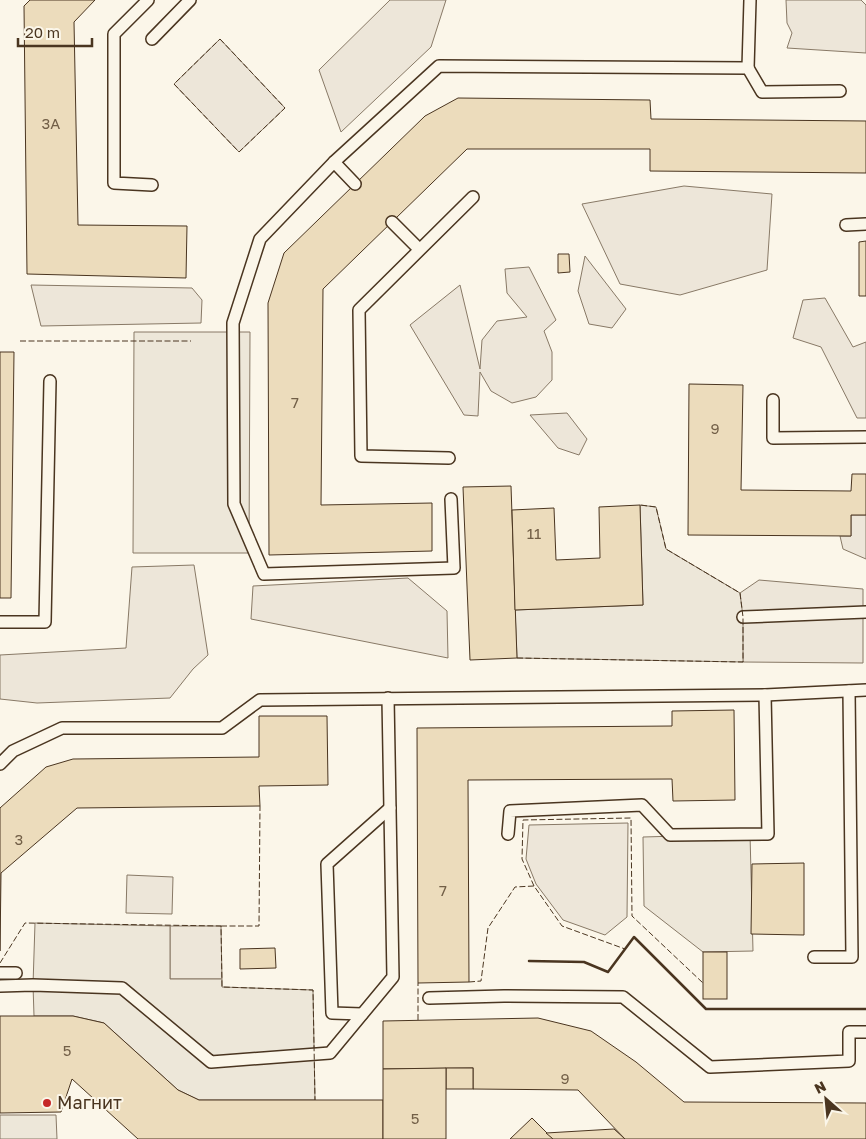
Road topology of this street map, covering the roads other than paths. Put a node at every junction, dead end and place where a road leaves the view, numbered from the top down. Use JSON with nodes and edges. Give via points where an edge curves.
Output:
{"nodes":[{"id":1,"x":148,"y":0,"type":"edge"},
{"id":2,"x":190,"y":0,"type":"edge"},
{"id":3,"x":750,"y":0,"type":"edge"},
{"id":4,"x":152,"y":39,"type":"dead end"},
{"id":5,"x":748,"y":68,"type":"junction"},
{"id":6,"x":840,"y":91,"type":"dead end"},
{"id":7,"x":334,"y":162,"type":"junction"},
{"id":8,"x":355,"y":184,"type":"dead end"},
{"id":9,"x":152,"y":185,"type":"dead end"},
{"id":10,"x":473,"y":197,"type":"dead end"},
{"id":11,"x":392,"y":222,"type":"dead end"},
{"id":12,"x":866,"y":224,"type":"edge"},
{"id":13,"x":846,"y":225,"type":"dead end"},
{"id":14,"x":419,"y":249,"type":"junction"},
{"id":15,"x":50,"y":381,"type":"dead end"},
{"id":16,"x":773,"y":400,"type":"dead end"},
{"id":17,"x":866,"y":437,"type":"edge"},
{"id":18,"x":450,"y":458,"type":"dead end"},
{"id":19,"x":452,"y":499,"type":"dead end"},
{"id":20,"x":866,"y":612,"type":"edge"},
{"id":21,"x":743,"y":617,"type":"dead end"},
{"id":22,"x":0,"y":622,"type":"edge"},
{"id":23,"x":866,"y":690,"type":"edge"},
{"id":24,"x":849,"y":691,"type":"junction"},
{"id":25,"x":765,"y":695,"type":"junction"},
{"id":26,"x":388,"y":698,"type":"junction"},
{"id":27,"x":0,"y":764,"type":"edge"},
{"id":28,"x":390,"y":808,"type":"junction"},
{"id":29,"x":508,"y":834,"type":"dead end"},
{"id":30,"x":814,"y":957,"type":"dead end"},
{"id":31,"x":0,"y":973,"type":"edge"},
{"id":32,"x":16,"y":973,"type":"dead end"},
{"id":33,"x":0,"y":986,"type":"edge"},
{"id":34,"x":429,"y":998,"type":"dead end"},
{"id":35,"x":362,"y":1014,"type":"junction"},
{"id":36,"x":866,"y":1032,"type":"edge"}],
"edges":[{"from":1,"to":9,"type":"lane","via":[[114,34],[114,183]]},
{"from":2,"to":4,"type":"lane"},
{"from":3,"to":5,"type":"lane"},
{"from":5,"to":6,"type":"lane","via":[[762,92]]},
{"from":5,"to":7,"type":"lane","via":[[439,66]]},
{"from":7,"to":8,"type":"lane"},
{"from":7,"to":19,"type":"lane","via":[[260,239],[233,323],[234,504],[264,574],[454,568]]},
{"from":10,"to":14,"type":"lane"},
{"from":11,"to":14,"type":"lane"},
{"from":12,"to":13,"type":"lane"},
{"from":14,"to":18,"type":"lane","via":[[358,310],[361,456]]},
{"from":15,"to":22,"type":"lane","via":[[45,622]]},
{"from":16,"to":17,"type":"lane","via":[[773,438]]},
{"from":20,"to":21,"type":"lane"},
{"from":23,"to":24,"type":"lane"},
{"from":24,"to":25,"type":"lane"},
{"from":24,"to":30,"type":"lane","via":[[852,957]]},
{"from":25,"to":26,"type":"lane"},
{"from":25,"to":29,"type":"lane","via":[[768,834],[670,835],[642,806],[510,811]]},
{"from":26,"to":27,"type":"lane","via":[[260,700],[222,728],[62,728],[14,751]]},
{"from":26,"to":28,"type":"lane"},
{"from":28,"to":35,"type":"lane","via":[[393,976]]},
{"from":28,"to":35,"type":"lane","via":[[327,864],[332,1013]]},
{"from":31,"to":32,"type":"lane"},
{"from":33,"to":35,"type":"lane","via":[[122,988],[211,1062],[330,1053]]},
{"from":34,"to":36,"type":"lane","via":[[623,997],[710,1067],[848,1061],[849,1032]]}]}
